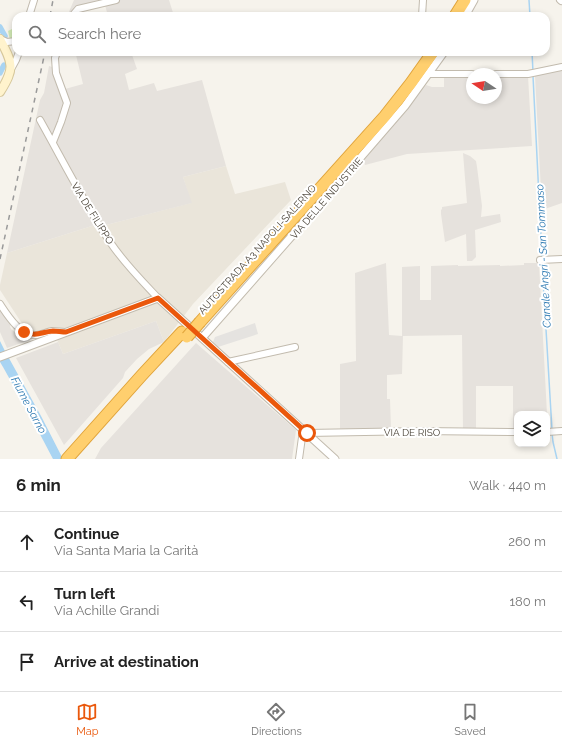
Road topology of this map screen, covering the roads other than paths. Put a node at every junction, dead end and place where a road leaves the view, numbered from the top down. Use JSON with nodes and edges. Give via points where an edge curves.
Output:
{"nodes":[{"id":1,"x":34,"y":0,"type":"edge"},
{"id":2,"x":116,"y":0,"type":"edge"},
{"id":3,"x":423,"y":0,"type":"edge"},
{"id":4,"x":457,"y":0,"type":"edge"},
{"id":5,"x":465,"y":0,"type":"edge"},
{"id":6,"x":474,"y":0,"type":"edge"},
{"id":7,"x":30,"y":12,"type":"edge"},
{"id":8,"x":75,"y":12,"type":"edge"},
{"id":9,"x":422,"y":12,"type":"edge"},
{"id":10,"x":450,"y":12,"type":"edge"},
{"id":11,"x":458,"y":12,"type":"edge"},
{"id":12,"x":467,"y":12,"type":"edge"},
{"id":13,"x":0,"y":39,"type":"edge"},
{"id":14,"x":12,"y":42,"type":"edge"},
{"id":15,"x":18,"y":56,"type":"edge"},
{"id":16,"x":56,"y":56,"type":"edge"},
{"id":17,"x":421,"y":56,"type":"edge"},
{"id":18,"x":430,"y":56,"type":"edge"},
{"id":19,"x":441,"y":56,"type":"edge"},
{"id":20,"x":562,"y":66,"type":"edge"},
{"id":21,"x":11,"y":69,"type":"junction"},
{"id":22,"x":429,"y":74,"type":"junction"},
{"id":23,"x":466,"y":74,"type":"edge"},
{"id":24,"x":502,"y":74,"type":"edge"},
{"id":25,"x":0,"y":92,"type":"edge"},
{"id":26,"x":40,"y":120,"type":"dead end"},
{"id":27,"x":53,"y":142,"type":"junction"},
{"id":28,"x":562,"y":259,"type":"edge"},
{"id":29,"x":542,"y":260,"type":"dead end"},
{"id":30,"x":158,"y":298,"type":"junction"},
{"id":31,"x":0,"y":304,"type":"edge"},
{"id":32,"x":197,"y":320,"type":"junction"},
{"id":33,"x":66,"y":332,"type":"junction"},
{"id":34,"x":202,"y":338,"type":"junction"},
{"id":35,"x":295,"y":347,"type":"dead end"},
{"id":36,"x":0,"y":357,"type":"edge"},
{"id":37,"x":228,"y":362,"type":"junction"},
{"id":38,"x":562,"y":431,"type":"edge"},
{"id":39,"x":305,"y":432,"type":"junction"},
{"id":40,"x":514,"y":432,"type":"edge"},
{"id":41,"x":550,"y":432,"type":"edge"},
{"id":42,"x":73,"y":457,"type":"edge"},
{"id":43,"x":299,"y":459,"type":"edge"},
{"id":44,"x":335,"y":459,"type":"edge"}],
"edges":[{"from":1,"to":7,"type":"street"},
{"from":2,"to":8,"type":"street","via":[[78,9]]},
{"from":3,"to":9,"type":"street"},
{"from":4,"to":10,"type":"highway"},
{"from":5,"to":11,"type":"highway"},
{"from":6,"to":12,"type":"street"},
{"from":13,"to":14,"type":"street"},
{"from":13,"to":21,"type":"main road"},
{"from":15,"to":21,"type":"street"},
{"from":16,"to":27,"type":"street","via":[[56,72],[67,103]]},
{"from":17,"to":32,"type":"highway","name":"AUTOSTRADA A3 NAPOLI-SALERNO","via":[[394,94]]},
{"from":18,"to":32,"type":"highway","name":"AUTOSTRADA A3 NAPOLI-SALERNO","via":[[385,116]]},
{"from":19,"to":22,"type":"street","name":"VIA DELLE INDUSTRIE"},
{"from":20,"to":24,"type":"street","via":[[528,74]]},
{"from":21,"to":25,"type":"main road","via":[[8,80]]},
{"from":22,"to":23,"type":"street"},
{"from":22,"to":34,"type":"street","name":"VIA DELLE INDUSTRIE","via":[[405,106]]},
{"from":26,"to":27,"type":"street","name":"VIA DE FILIPPO"},
{"from":27,"to":30,"type":"street","name":"VIA DE FILIPPO","via":[[110,242]]},
{"from":28,"to":29,"type":"street"},
{"from":30,"to":33,"type":"street"},
{"from":30,"to":34,"type":"street"},
{"from":31,"to":33,"type":"street","via":[[24,332],[38,335],[53,331]]},
{"from":32,"to":42,"type":"highway","name":"AUTOSTRADA A3 NAPOLI-SALERNO","bridge":true},
{"from":33,"to":36,"type":"street"},
{"from":34,"to":37,"type":"street"},
{"from":35,"to":37,"type":"street"},
{"from":37,"to":39,"type":"street"},
{"from":38,"to":41,"type":"street"},
{"from":39,"to":40,"type":"street","name":"VIA DE RISO"},
{"from":39,"to":43,"type":"street"},
{"from":39,"to":44,"type":"street"}]}
